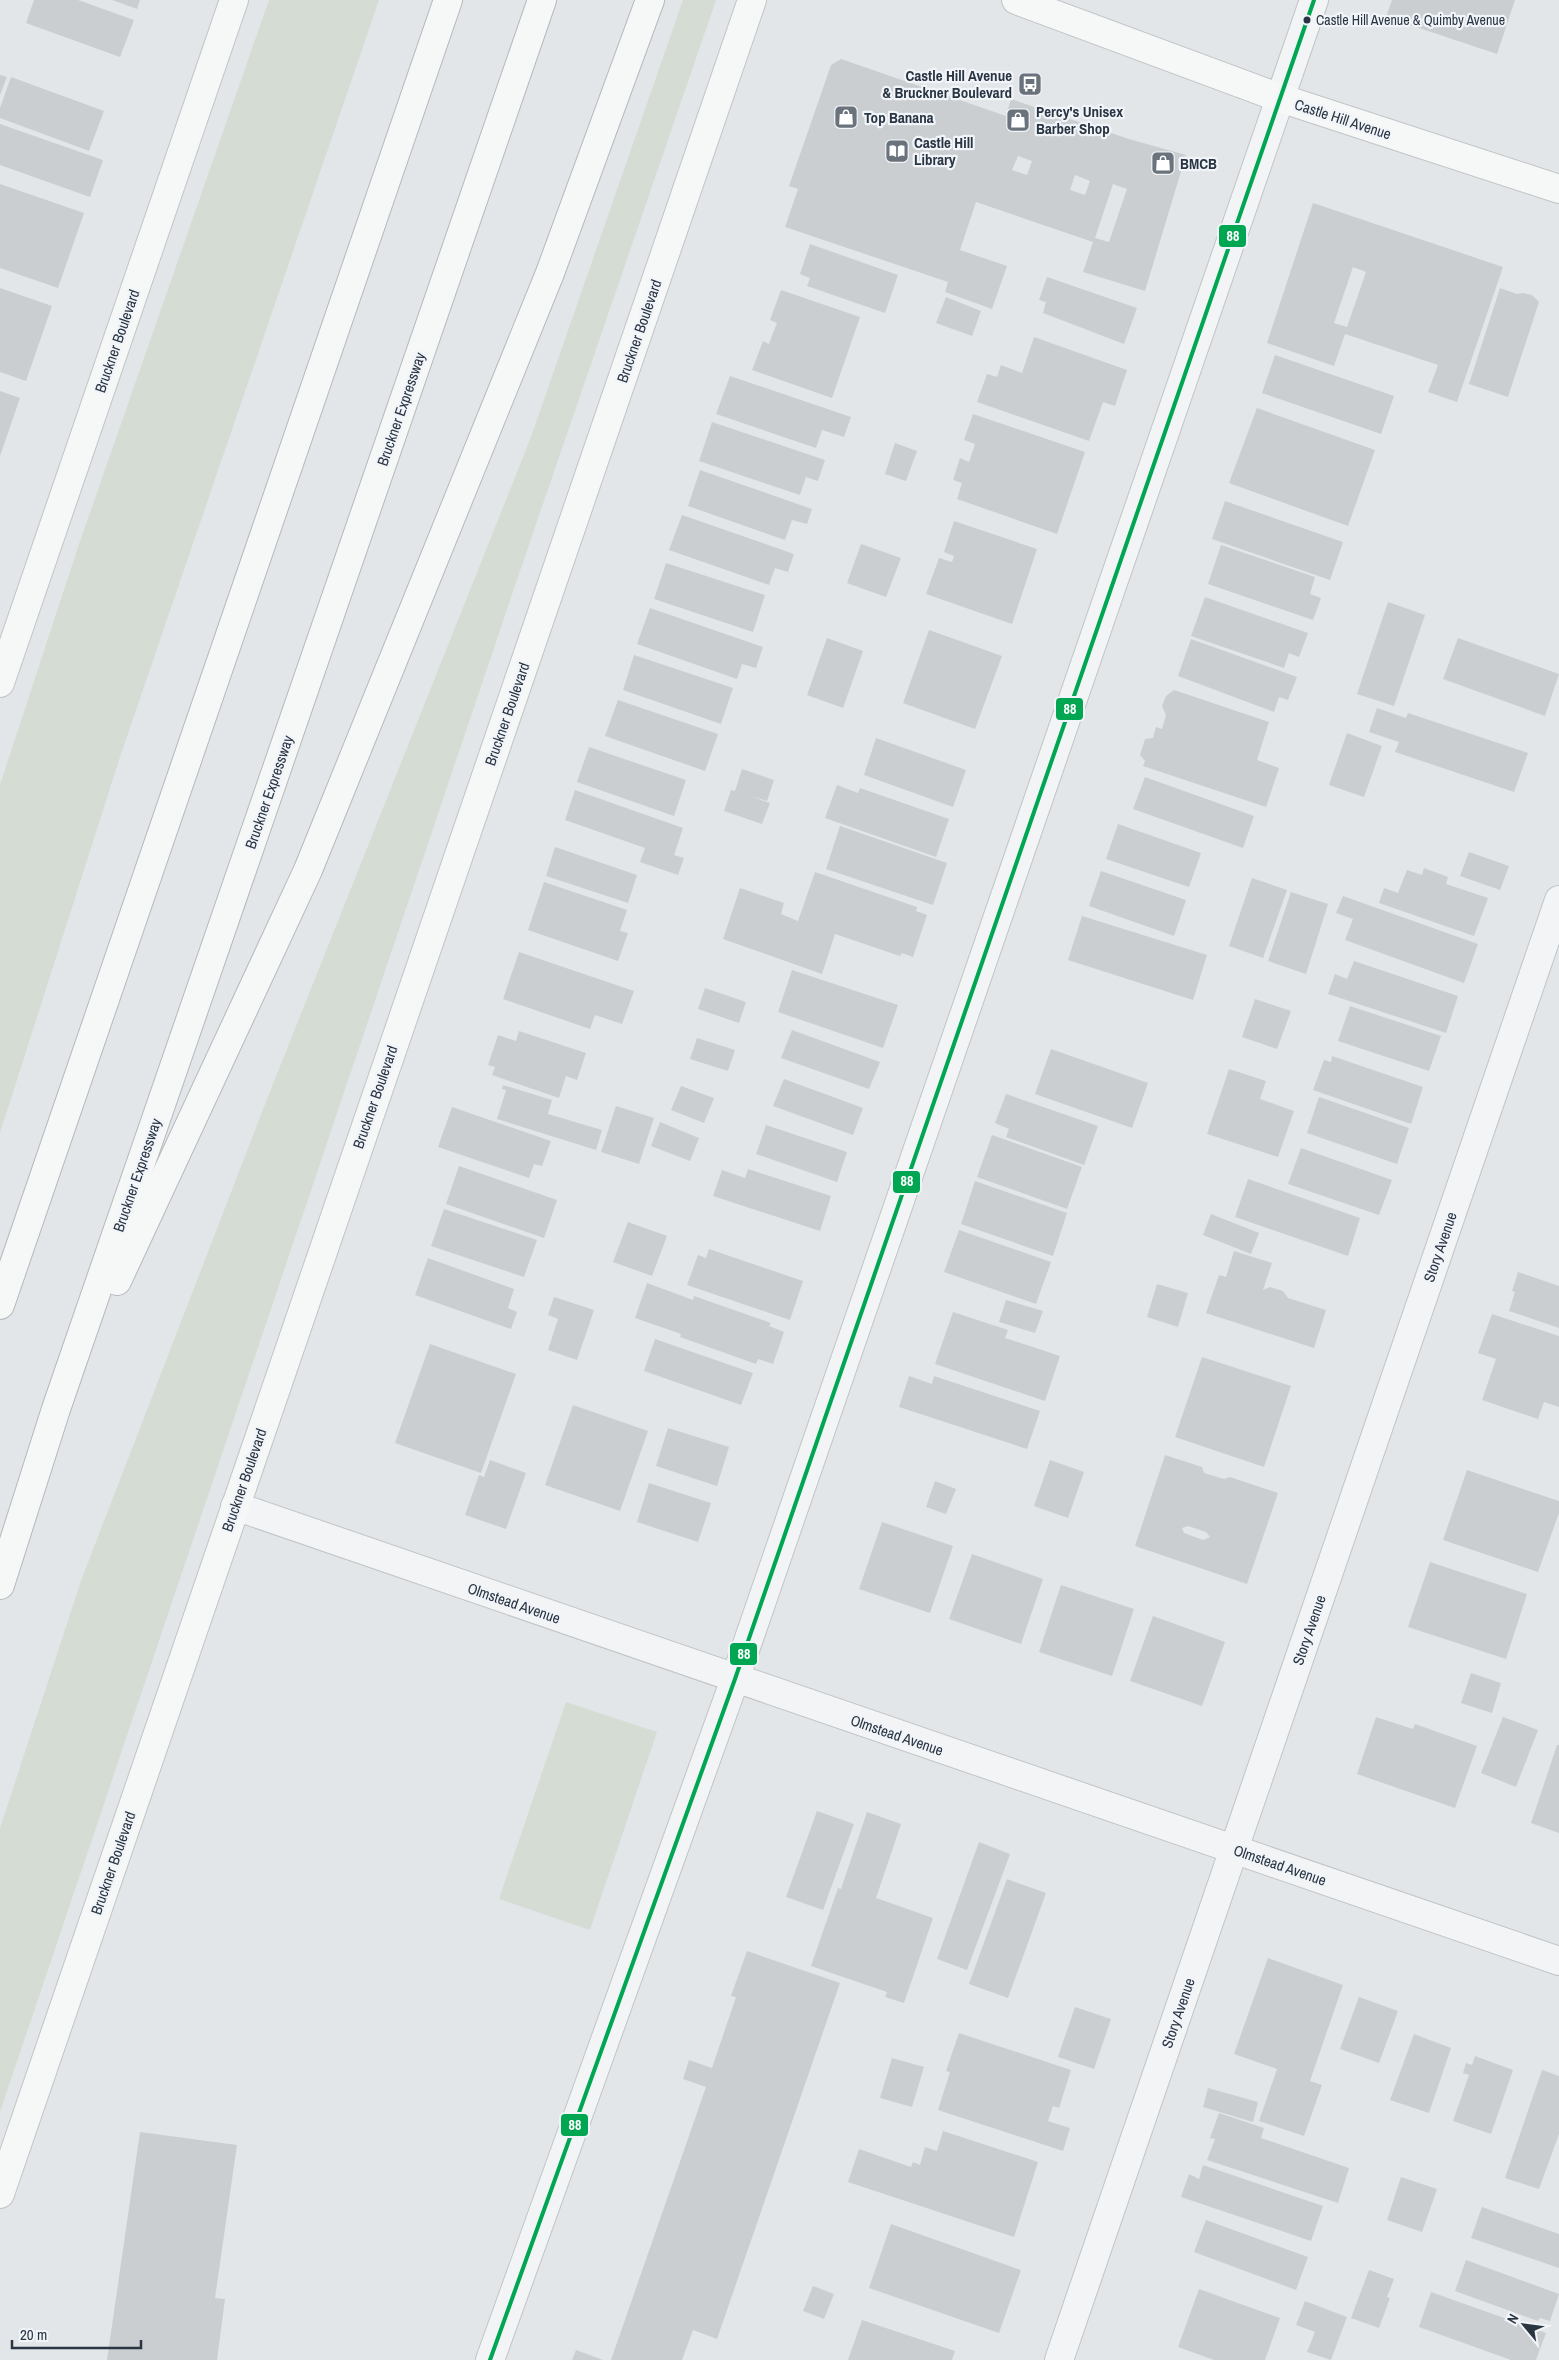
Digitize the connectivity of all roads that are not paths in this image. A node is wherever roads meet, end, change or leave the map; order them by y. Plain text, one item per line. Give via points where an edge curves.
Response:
1 (234, 0) edge
2 (448, 0) edge
3 (542, 0) edge
4 (650, 0) edge
5 (752, 0) edge
6 (1016, 0) edge
7 (1314, 0) edge
8 (1280, 98) junction
9 (1559, 188) edge
10 (0, 682) edge
11 (1559, 900) edge
12 (0, 1305) edge
13 (56, 1410) junction
14 (235, 1506) junction
15 (0, 1586) edge
16 (735, 1679) junction
17 (1234, 1849) junction
18 (1559, 1961) edge
19 (0, 2194) edge
20 (490, 2360) edge
21 (1059, 2360) edge

1 - 10 main road, Bruckner Boulevard
2 - 12 main road
3 - 13 main road, Bruckner Expressway
4 - 13 main road via 550,273 308,870
5 - 14 main road, Bruckner Boulevard
6 - 8 main road, Castle Hill Avenue
7 - 8 street
8 - 9 main road, Castle Hill Avenue
8 - 16 street
11 - 17 street, Story Avenue
13 - 15 main road, Bruckner Expressway
14 - 16 street, Olmstead Avenue
14 - 19 main road, Bruckner Boulevard
16 - 17 street, Olmstead Avenue
16 - 20 street
17 - 18 street, Olmstead Avenue
17 - 21 street, Story Avenue

